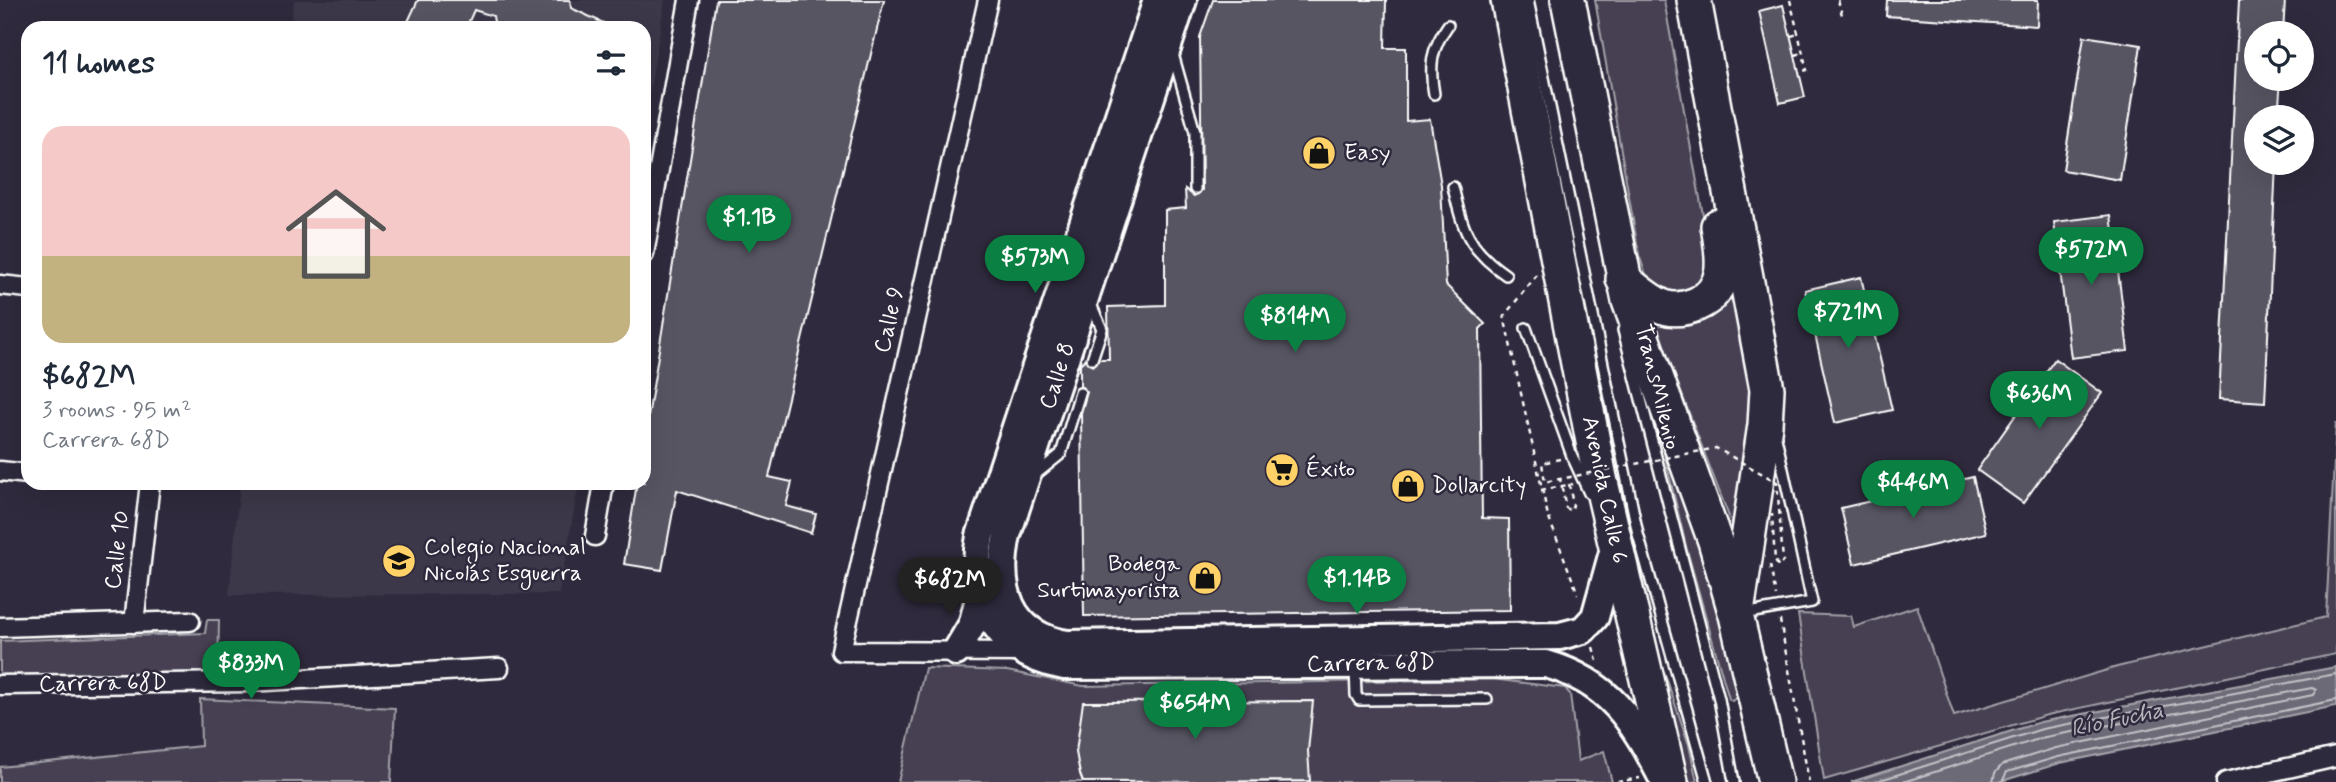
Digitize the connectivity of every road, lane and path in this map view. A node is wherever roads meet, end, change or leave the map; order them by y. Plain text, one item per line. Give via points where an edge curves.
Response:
1 (689, 0) edge
2 (988, 0) edge
3 (1157, 0) edge
4 (1182, 0) edge
5 (1508, 0) edge
6 (1528, 0) edge
7 (1568, 0) edge
8 (1676, 0) edge
9 (1694, 0) edge
10 (1790, 0) edge
11 (1838, 0) edge
12 (1842, 15) dead end
13 (1448, 25) dead end
14 (1171, 33) junction
15 (1798, 34) junction
16 (1791, 36) dead end
17 (1803, 53) junction
18 (1795, 55) dead end
19 (1799, 72) dead end
20 (1434, 94) dead end
21 (1453, 187) dead end
22 (1195, 189) dead end
23 (1556, 193) junction
24 (651, 214) edge
25 (1506, 275) dead end
26 (1623, 279) junction
27 (0, 285) edge
28 (21, 287) edge
29 (1086, 292) junction
30 (1521, 295) dead end
31 (1620, 315) dead end
32 (1526, 328) dead end
33 (1092, 359) dead end
34 (1080, 393) dead end
35 (1767, 398) junction
36 (1572, 456) junction
37 (0, 471) edge
38 (21, 473) edge
39 (1560, 479) junction
40 (1023, 485) junction
41 (1555, 487) dead end
42 (149, 490) edge
43 (603, 490) edge
44 (1772, 514) dead end
45 (595, 536) dead end
46 (1615, 545) junction
47 (1767, 549) dead end
48 (980, 595) junction
49 (1578, 595) dead end
50 (1778, 608) junction
51 (1737, 615) junction
52 (190, 621) dead end
53 (134, 623) junction
54 (0, 627) edge
55 (1060, 643) junction
56 (841, 651) joint
57 (956, 652) junction
58 (1024, 653) junction
59 (1355, 664) junction
60 (499, 668) dead end
61 (0, 685) edge
62 (1487, 699) dead end
63 (2336, 757) edge
64 (2292, 775) edge
65 (1660, 780) edge
66 (1809, 781) edge
67 (1616, 782) edge
68 (1707, 782) edge
69 (1734, 782) edge
70 (1775, 782) edge
71 (2226, 782) edge

1 - 24 street
2 - 56 street, Calle 9
3 - 48 street, Calle 8 via 980,536 976,558
4 - 14 street, Calle 8
5 - 23 highway, Avenida Calle 6
6 - 23 lane, TransMilenio
7 - 26 highway
8 - 26 highway via 1723,269 1713,293 1678,309 1651,301
9 - 35 highway
10 - 15 path
11 - 12 path
13 - 20 lane via 1433,49
14 - 22 lane via 1174,62 1195,132
14 - 29 street, Calle 8
15 - 16 path
15 - 17 path
17 - 18 path
17 - 19 path via 1807,70
21 - 25 lane via 1467,237 1485,261
23 - 46 highway, Avenida Calle 6
23 - 68 lane, TransMilenio via 1638,534
26 - 51 highway
27 - 28 street
29 - 33 lane via 1102,329
29 - 40 street, Calle 8
30 - 49 path via 1504,316 1545,503
31 - 69 lane, TransMilenio via 1719,699
32 - 36 lane
34 - 40 lane via 1061,453
35 - 50 lane via 1812,602
35 - 51 highway
36 - 39 path via 1542,463 1545,482
36 - 46 lane
37 - 38 street
39 - 41 path, bridge via 1566,507 1570,510 1569,484
39 - 44 path, bridge via 1716,448 1777,482 1780,566 1775,561
40 - 55 street, Calle 8 via 1002,558 1003,587 1021,621
42 - 53 street, Calle 10
43 - 45 street
46 - 55 street, Carrera 68D via 1595,617 1583,629 1560,636
46 - 65 highway, Avenida Calle 6
47 - 50 path
48 - 57 street via 972,625
48 - 58 street, Calle 8 via 1002,634
50 - 51 lane
50 - 66 path
51 - 70 highway
52 - 53 street
53 - 54 street
55 - 58 street, Carrera 68D
56 - 57 street, Carrera 68D
57 - 58 street, Carrera 68D
58 - 59 street, Carrera 68D via 1064,666
59 - 62 lane via 1359,700
59 - 65 street, Carrera 68D via 1531,662 1566,670 1585,678 1615,702 1633,724
60 - 61 street, Carrera 68D via 248,682
63 - 64 street
64 - 71 street
65 - 67 path

